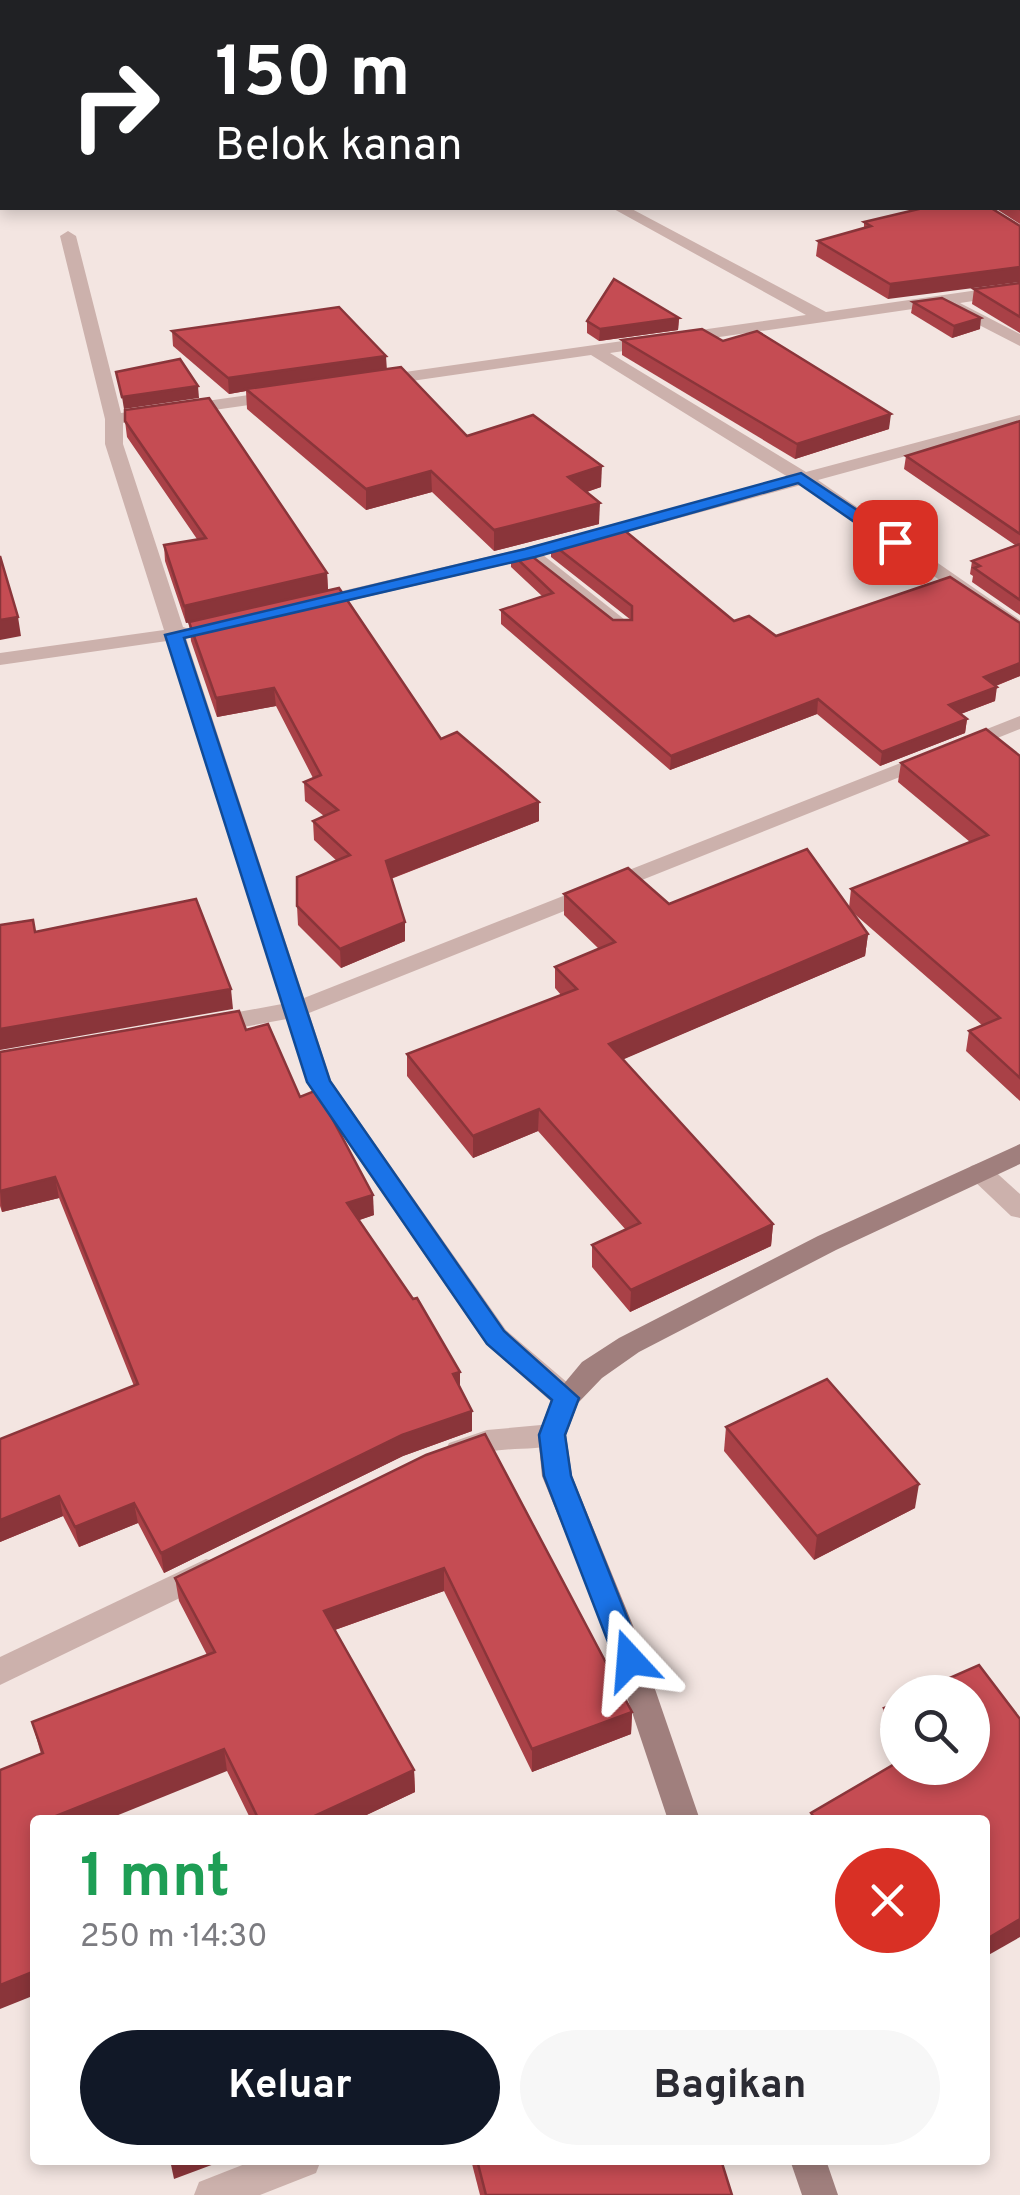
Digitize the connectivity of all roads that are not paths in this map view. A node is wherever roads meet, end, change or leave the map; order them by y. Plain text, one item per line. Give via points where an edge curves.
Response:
1 (624, 210) edge
2 (68, 236) dead end
3 (1020, 289) edge
4 (945, 302) junction
5 (821, 316) junction
6 (1020, 340) edge
7 (590, 348) junction
8 (360, 384) edge
9 (304, 392) edge
10 (114, 420) junction
11 (1020, 420) edge
12 (801, 478) junction
13 (529, 553) junction
14 (304, 605) edge
15 (211, 626) edge
16 (622, 627) edge
17 (1020, 629) edge
18 (174, 635) junction
19 (0, 660) edge
20 (1020, 722) edge
21 (294, 1010) junction
22 (176, 1031) edge
23 (1020, 1152) edge
24 (980, 1172) junction
25 (1020, 1208) edge
26 (566, 1398) junction
27 (552, 1435) junction
28 (433, 1460) edge
29 (225, 1561) edge
30 (0, 1672) edge
31 (682, 1815) edge
32 (290, 2165) edge
33 (810, 2165) edge
34 (212, 2195) edge
35 (820, 2195) edge

1 - 5 street
2 - 10 street
3 - 4 street
4 - 5 street
4 - 6 street
5 - 7 street
7 - 8 street
7 - 12 street
9 - 10 street
10 - 18 street via 114,444
11 - 12 street
12 - 13 street
12 - 17 street
13 - 14 street
13 - 16 street
15 - 18 street
18 - 19 street
18 - 21 street
20 - 21 street
21 - 22 street
21 - 26 street via 319,1082 374,1166 496,1337
23 - 24 main road
24 - 25 street
24 - 26 main road via 629,1345
26 - 27 main road
27 - 28 street via 487,1441
27 - 31 main road via 557,1476 619,1628
29 - 30 street
32 - 34 street
33 - 35 main road

